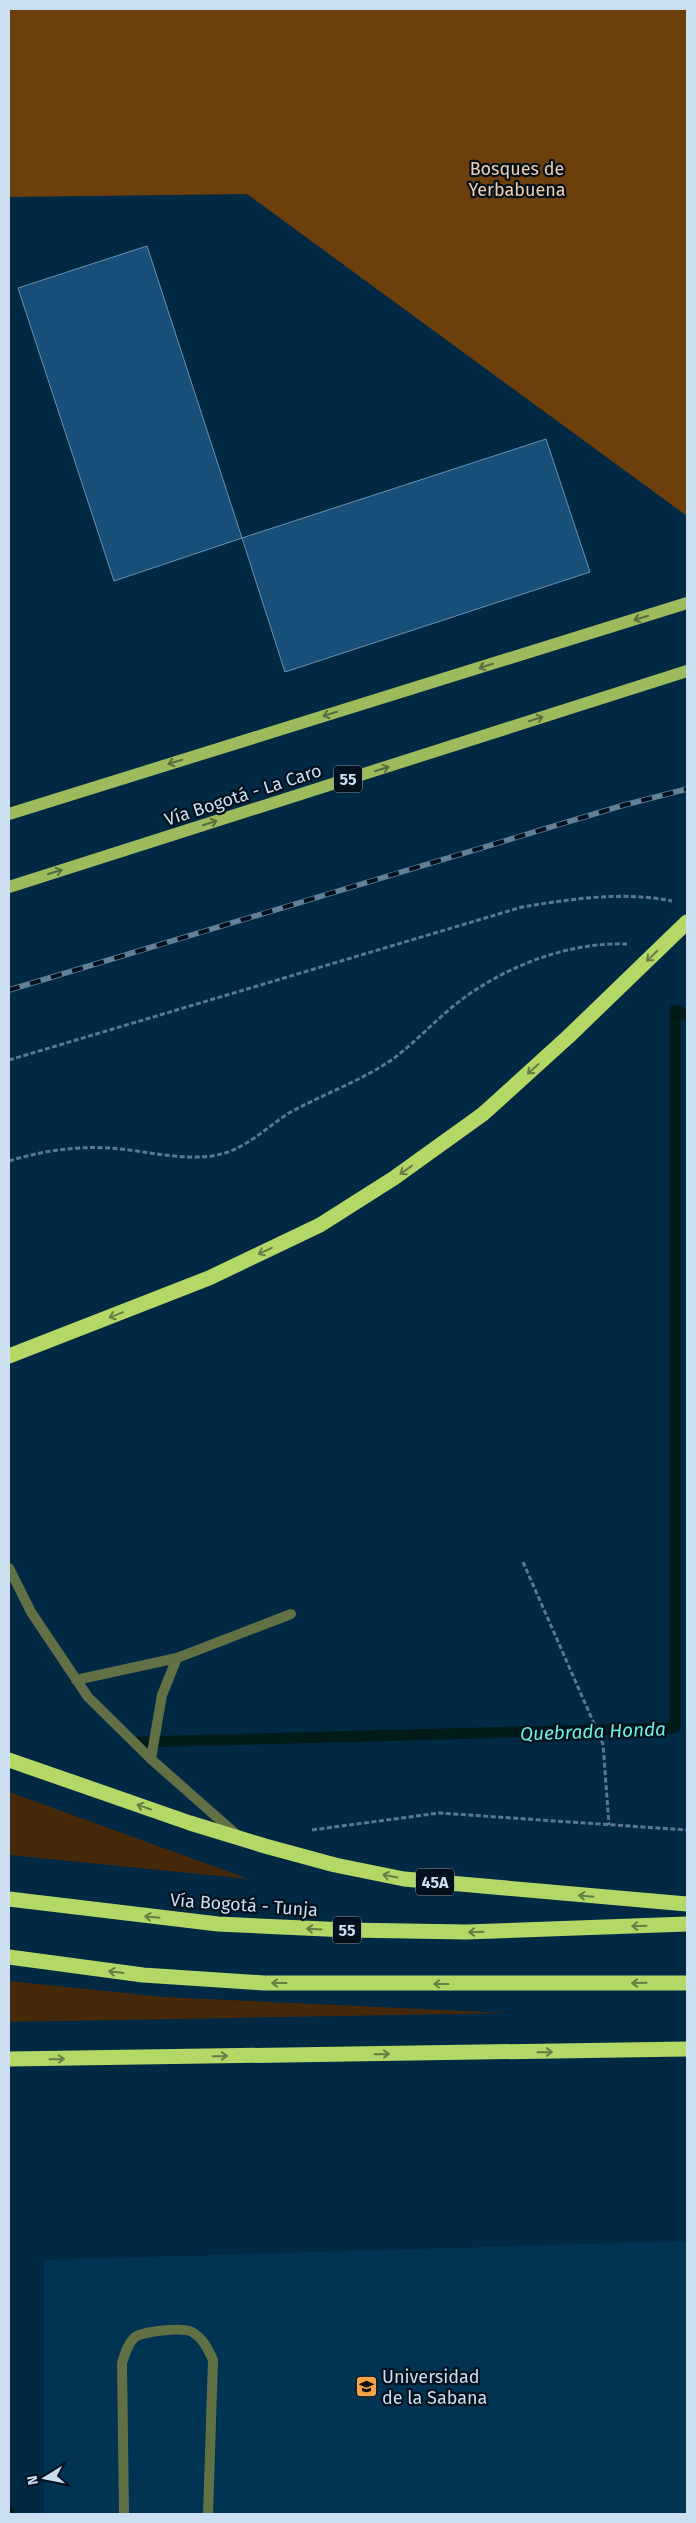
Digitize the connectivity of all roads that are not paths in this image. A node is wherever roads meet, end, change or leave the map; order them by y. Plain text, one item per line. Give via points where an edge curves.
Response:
1 (687, 603) edge
2 (687, 671) edge
3 (9, 814) edge
4 (9, 887) edge
5 (687, 922) edge
6 (9, 1356) edge
7 (9, 1568) edge
8 (291, 1614) dead end
9 (177, 1658) junction
10 (76, 1680) junction
11 (151, 1759) junction
12 (9, 1760) edge
13 (242, 1839) junction
14 (9, 1899) edge
15 (687, 1904) edge
16 (687, 1924) edge
17 (9, 1957) edge
18 (687, 1983) edge
19 (687, 2049) edge
20 (9, 2059) edge
21 (124, 2514) edge
22 (208, 2514) edge

1 -> 3 main road
4 -> 2 main road, Vía Bogotá - La Caro / 55
5 -> 6 highway, bridge via 569,1036 482,1114 394,1178 320,1225 208,1278
7 - 10 lane via 31,1612
8 - 9 lane
9 - 10 lane
9 - 11 lane via 162,1695
10 - 11 lane via 88,1697
11 - 13 lane
13 -> 12 highway, 45A
15 -> 13 highway, 45A via 404,1878 335,1865
16 -> 14 highway, Vía Bogotá - Tunja / 55 via 466,1932 347,1930 218,1924
18 -> 17 highway via 264,1983 143,1975
20 -> 19 highway
21 - 22 lane via 122,2363 128,2345 136,2337 153,2331 190,2330 201,2339 213,2360

